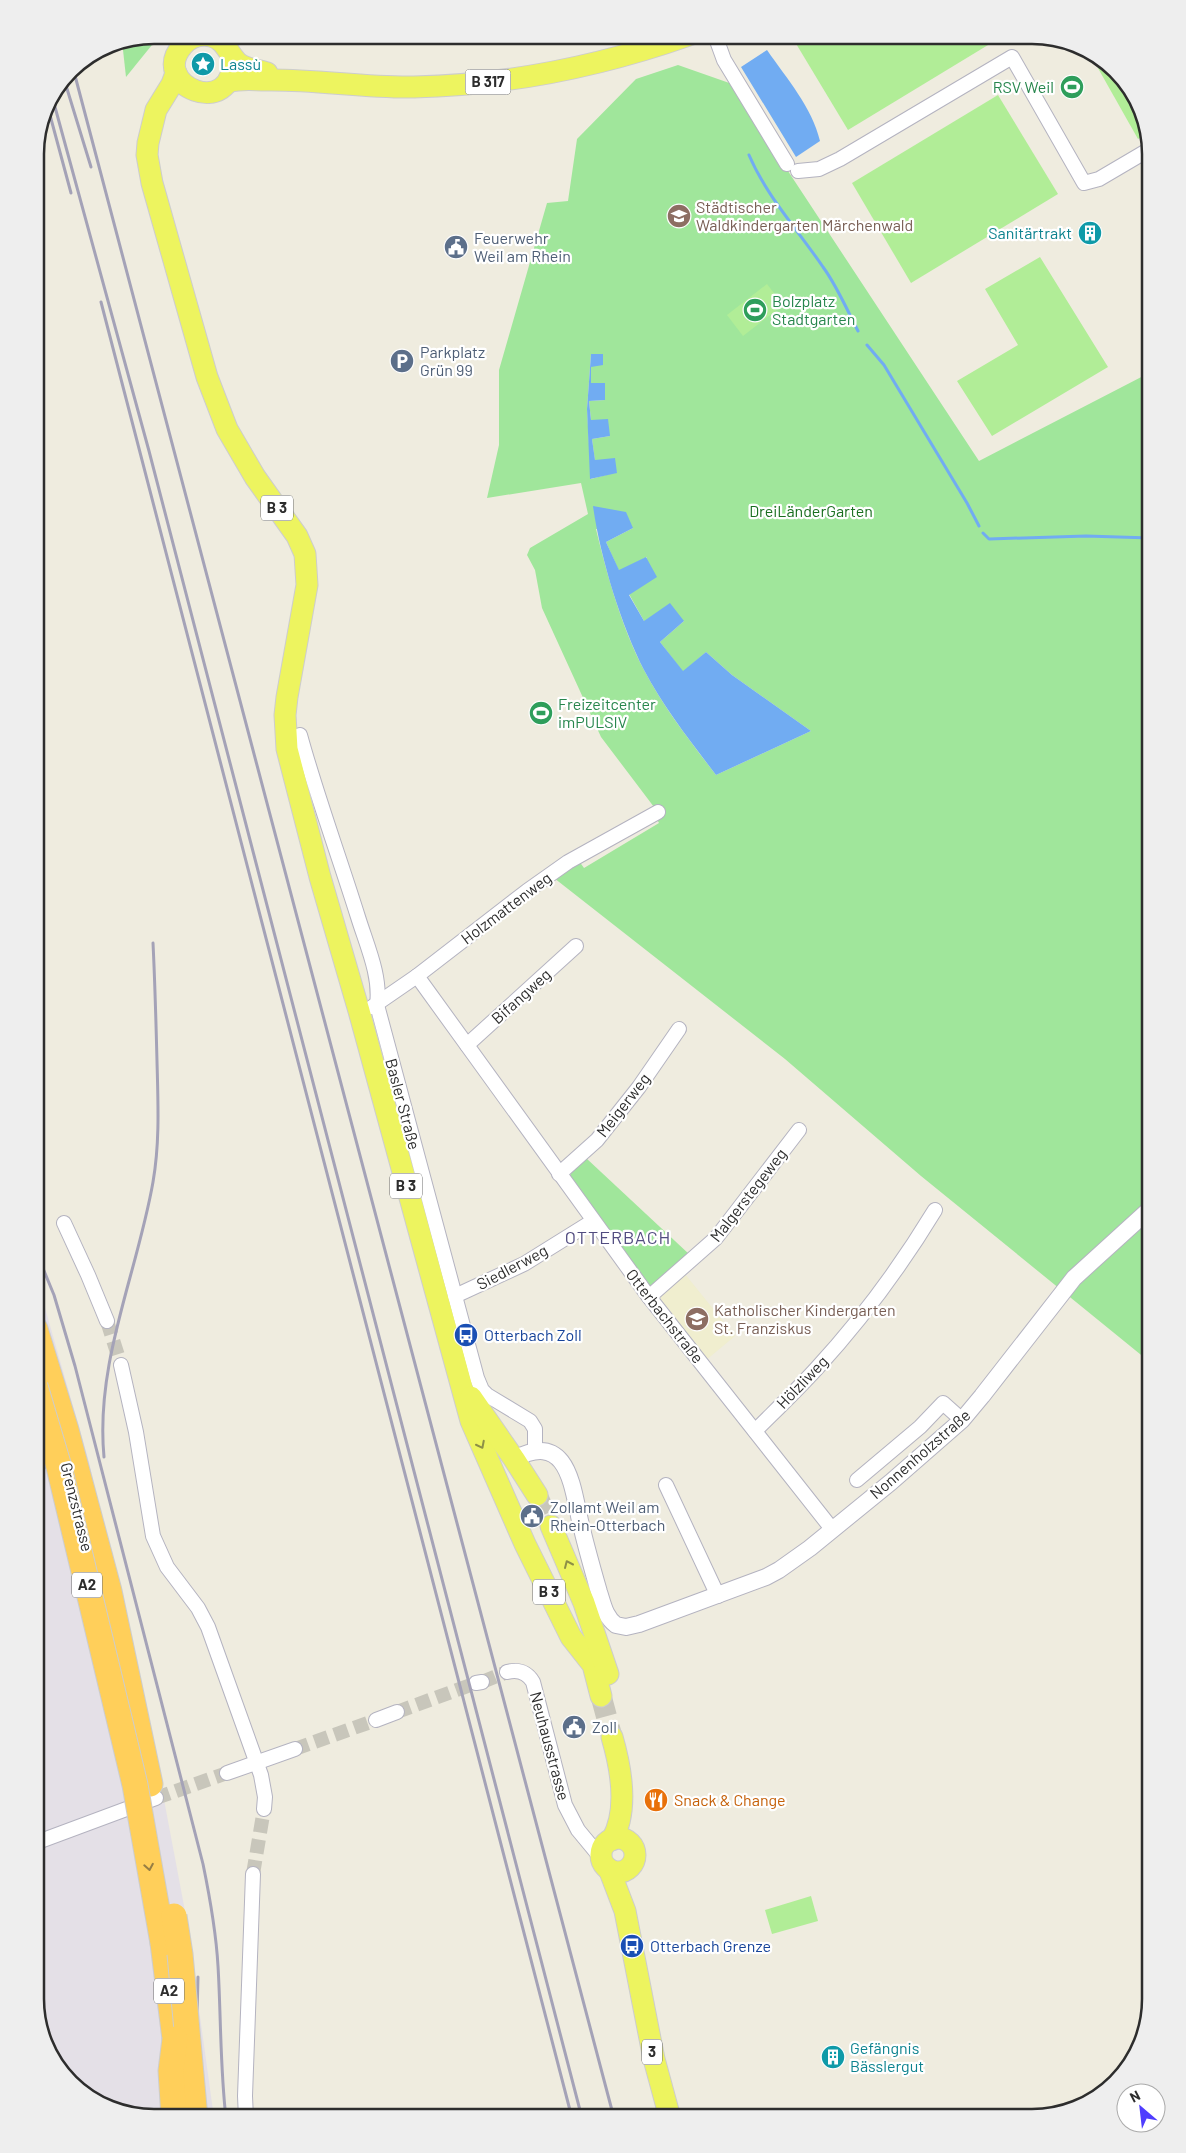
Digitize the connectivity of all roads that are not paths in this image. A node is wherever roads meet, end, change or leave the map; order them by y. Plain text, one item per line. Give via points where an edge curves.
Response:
1 (184, 44) edge
2 (224, 44) edge
3 (664, 44) edge
4 (718, 44) edge
5 (233, 58) junction
6 (176, 73) junction
7 (281, 79) junction
8 (228, 82) junction
9 (191, 90) junction
10 (154, 124) junction
11 (1142, 154) edge
12 (300, 735) dead end
13 (658, 812) dead end
14 (576, 946) dead end
15 (417, 976) junction
16 (368, 1008) junction
17 (679, 1030) dead end
18 (466, 1045) junction
19 (799, 1130) dead end
20 (559, 1174) junction
21 (935, 1210) dead end
22 (1142, 1216) edge
23 (593, 1221) junction
24 (64, 1223) dead end
25 (455, 1296) junction
26 (649, 1297) junction
27 (106, 1321) tunnel mouth
28 (44, 1358) edge
29 (121, 1365) tunnel mouth
30 (462, 1384) junction
31 (44, 1388) edge
32 (44, 1417) edge
33 (962, 1420) junction
34 (755, 1431) junction
35 (44, 1435) edge
36 (59, 1436) junction
37 (535, 1450) junction
38 (514, 1458) junction
39 (494, 1470) junction
40 (858, 1480) dead end
41 (666, 1485) dead end
42 (537, 1496) tunnel mouth
43 (551, 1526) tunnel mouth
44 (832, 1529) junction
45 (718, 1596) junction
46 (598, 1663) junction
47 (508, 1672) tunnel mouth
48 (608, 1695) tunnel mouth
49 (397, 1712) tunnel mouth
50 (376, 1720) tunnel mouth
51 (618, 1736) tunnel mouth
52 (295, 1749) tunnel mouth
53 (256, 1763) junction
54 (228, 1774) tunnel mouth
55 (156, 1798) tunnel mouth
56 (142, 1803) junction
57 (264, 1809) tunnel mouth
58 (44, 1840) edge
59 (614, 1854) junction
60 (253, 1874) tunnel mouth
61 (181, 2033) junction
62 (173, 2109) edge
63 (183, 2109) edge
64 (194, 2109) edge
65 (207, 2109) edge
66 (246, 2109) edge
67 (668, 2109) edge

1 - 6 main road, B 3 via 176,58
2 - 5 main road
3 - 7 main road, B 317 via 585,66 477,83 414,87
4 - 11 street via 724,60 793,168 800,172 819,169 840,159 1012,57 1084,183 1099,179
5 - 7 main road, B 317 via 240,64
5 - 8 main road
6 - 9 main road
6 - 10 main road, B 3 via 159,103
7 - 8 main road, B 317
8 - 9 main road via 209,93
9 - 10 main road, B 3 via 173,102
10 - 16 main road, B 3 via 148,143 148,170 207,377 227,429 255,477 297,536 305,554 307,585 285,715 287,749 320,877
12 - 16 street, Basler Straße via 378,984
13 - 15 street, Holzmattenweg via 568,862
14 - 18 street, Bifangweg
15 - 16 street, Holzmattenweg
15 - 18 street, Otterbachstraße
16 - 25 street, Basler Straße
16 - 30 main road, B 3 via 448,1342
17 - 20 street, Meigerweg via 597,1140
18 - 20 street, Otterbachstraße
19 - 26 street, Malgerstegeweg via 716,1238
20 - 23 street, Otterbachstraße
21 - 34 street, Hölzliweg via 858,1320
22 - 33 street, Nonnenholzstraße via 1074,1278
23 - 25 street, Siedlerweg via 524,1264
23 - 26 street, Otterbachstraße
24 - 27 street
25 - 37 street, Basler Straße via 482,1390 530,1421 535,1429
26 - 34 street, Otterbachstraße
28 - 61 highway, A2, bridge via 111,1601 165,1859 180,1954
29 - 53 street via 153,1536 166,1567 208,1627
30 - 38 main road, B 3
30 -> 39 main road, B 3 via 471,1421
31 - 36 street, Grenzstrasse
32 -> 61 highway, A2, bridge via 135,1785
33 - 40 street, Nonnenholzstraße via 943,1403
33 - 44 street, Nonnenholzstraße
34 - 44 street, Otterbachstraße
35 - 36 street
36 - 56 street, Grenzstrasse via 137,1765
37 - 38 street
37 - 45 street, Nonnenholzstraße via 545,1450 556,1456 570,1478 605,1610 613,1622 621,1627 639,1624
38 - 39 main road
38 - 42 main road, B 3
39 - 46 main road, B 3 via 573,1640
41 - 45 street
46 -> 43 main road, B 3 via 595,1638 584,1602
44 - 45 street, Nonnenholzstraße via 779,1570
46 - 48 main road
47 - 59 street, Neuhausstrasse via 521,1672 533,1682 569,1816 582,1836
49 - 50 street
51 - 59 main road, 3 via 622,1806 626,1817
52 - 53 street
53 - 54 street
53 - 57 street via 264,1785
55 - 56 street
56 - 58 street
59 - 67 main road, 3 via 654,2059
60 - 66 street
61 - 62 highway, bridge via 171,2071
61 - 63 highway, A2, bridge
61 - 64 highway, A2, bridge
61 - 65 highway via 198,2049

